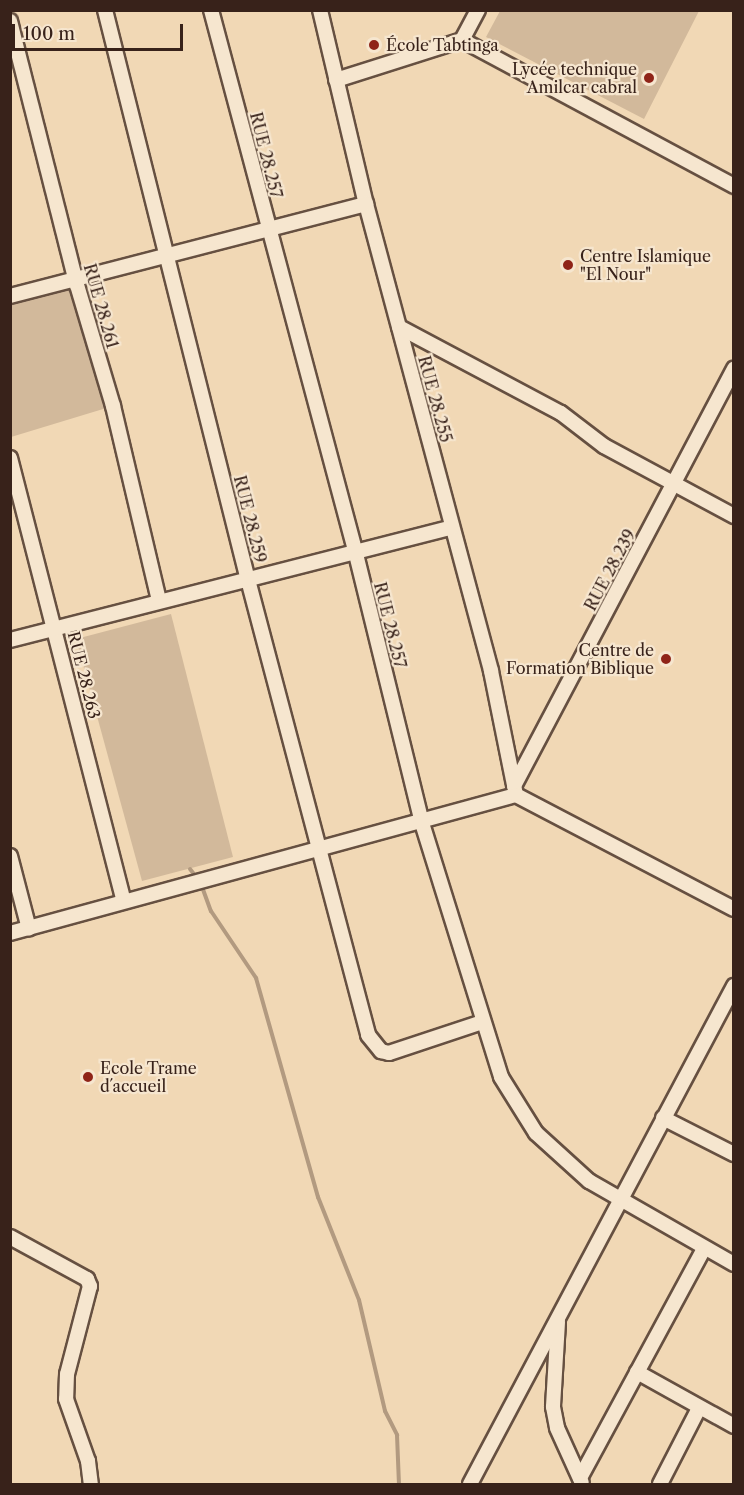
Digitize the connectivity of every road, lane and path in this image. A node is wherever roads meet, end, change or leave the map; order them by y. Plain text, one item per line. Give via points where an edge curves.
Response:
1 (105, 10) edge
2 (212, 10) edge
3 (320, 10) edge
4 (478, 10) edge
5 (10, 21) edge
6 (462, 40) junction
7 (336, 80) junction
8 (734, 186) edge
9 (366, 204) junction
10 (267, 227) junction
11 (167, 253) junction
12 (75, 278) junction
13 (10, 296) edge
14 (399, 327) junction
15 (734, 368) edge
16 (10, 458) edge
17 (674, 484) junction
18 (734, 516) edge
19 (452, 526) junction
20 (355, 550) junction
21 (247, 576) junction
22 (159, 600) junction
23 (56, 628) junction
24 (10, 640) edge
25 (515, 790) junction
26 (422, 823) junction
27 (318, 851) junction
28 (10, 856) edge
29 (124, 901) junction
30 (734, 909) edge
31 (29, 929) junction
32 (10, 933) edge
33 (734, 986) edge
34 (482, 1022) junction
35 (663, 1118) junction
36 (734, 1154) edge
37 (620, 1201) junction
38 (10, 1237) edge
39 (704, 1249) junction
40 (734, 1264) edge
41 (559, 1316) junction
42 (637, 1372) junction
43 (699, 1408) junction
44 (734, 1426) edge
45 (582, 1481) edge
46 (92, 1485) edge
47 (470, 1485) edge
48 (660, 1485) edge

1 - 11 street, RUE 28.259
2 - 10 street, RUE 28.257
3 - 7 street, RUE 28.255
4 - 6 street
5 - 12 street, RUE 28.261
6 - 7 street
6 - 8 street
7 - 9 street, RUE 28.255
9 - 10 street
9 - 14 street, RUE 28.255
10 - 11 street
10 - 20 street, RUE 28.257
11 - 12 street
11 - 21 street, RUE 28.259
12 - 13 street
12 - 22 street, RUE 28.261 via 113,406
14 - 17 street via 561,413 604,446
14 - 19 street, RUE 28.255
15 - 17 street, RUE 28.239
16 - 23 street, RUE 28.263
17 - 18 street
17 - 25 street, RUE 28.239
19 - 20 street
19 - 25 street, RUE 28.255 via 491,671
20 - 21 street
20 - 26 street, RUE 28.257
21 - 22 street
21 - 27 street, RUE 28.259
22 - 23 street
23 - 24 street
23 - 29 street, RUE 28.263
25 - 26 street
25 - 30 street
26 - 27 street
26 - 34 street, RUE 28.257
27 - 29 street
27 - 34 street, RUE 28.259 via 368,1035 381,1051 389,1053
28 - 31 street
29 - 31 street
31 - 32 street
33 - 35 street
34 - 37 street, RUE 28.257 via 510,1096 536,1132 589,1181
35 - 36 street
35 - 37 street
37 - 39 street, RUE 28.257
37 - 41 street
38 - 46 street via 87,1279 90,1286 67,1374 66,1399 88,1461
39 - 40 street, RUE 28.257
39 - 42 street
41 - 45 street via 553,1407 556,1428
41 - 47 street
42 - 43 street
42 - 45 street
43 - 44 street
43 - 48 street

